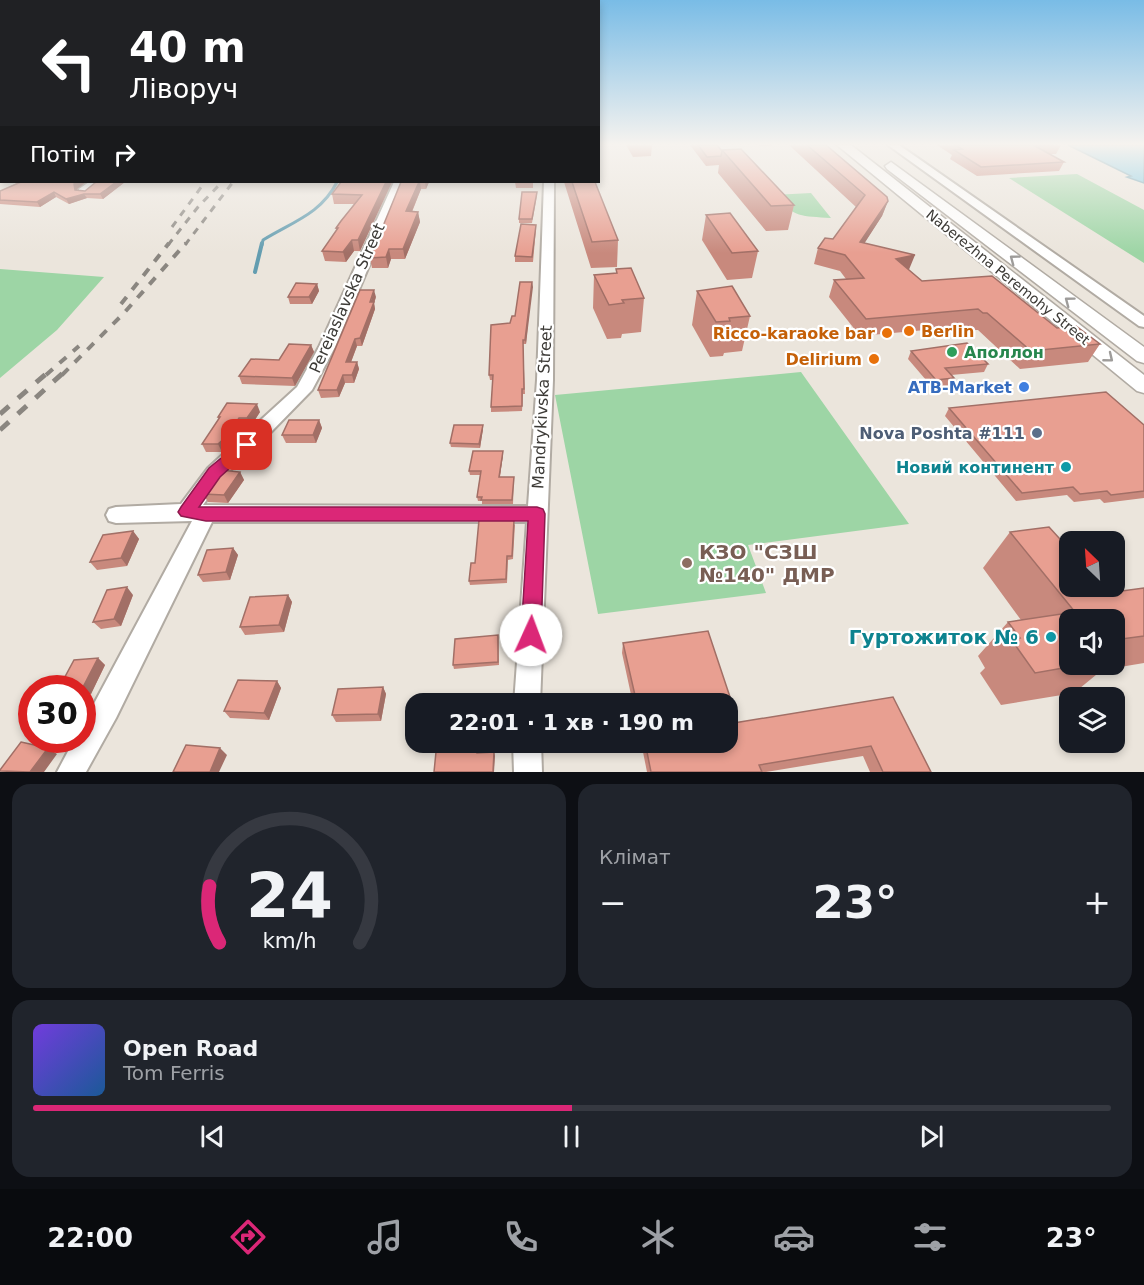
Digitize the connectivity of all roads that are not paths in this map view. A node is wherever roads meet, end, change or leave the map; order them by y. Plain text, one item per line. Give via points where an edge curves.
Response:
1 (888, 181) edge
2 (912, 181) edge
3 (944, 181) edge
4 (94, 183) edge
5 (399, 183) edge
6 (549, 183) edge
7 (83, 191) edge
8 (1144, 323) edge
9 (1144, 357) edge
10 (1144, 386) edge
11 (196, 513) junction
12 (537, 514) junction
13 (116, 515) dead end
14 (528, 693) edge
15 (527, 753) edge
16 (71, 772) edge
17 (528, 772) edge

1 -> 10 main road, Naberezhna Peremohy Street
9 -> 2 main road, Naberezhna Peremohy Street
3 - 8 street
4 - 7 street
5 - 11 street, Pereiaslavska Street via 327,347 304,390 214,473
6 - 12 street, Mandrykivska Street via 548,303
11 - 12 street
11 - 13 street
11 - 16 street, Pereiaslavska Street via 107,709
12 - 14 street, Mandrykivska Street
15 - 17 street

